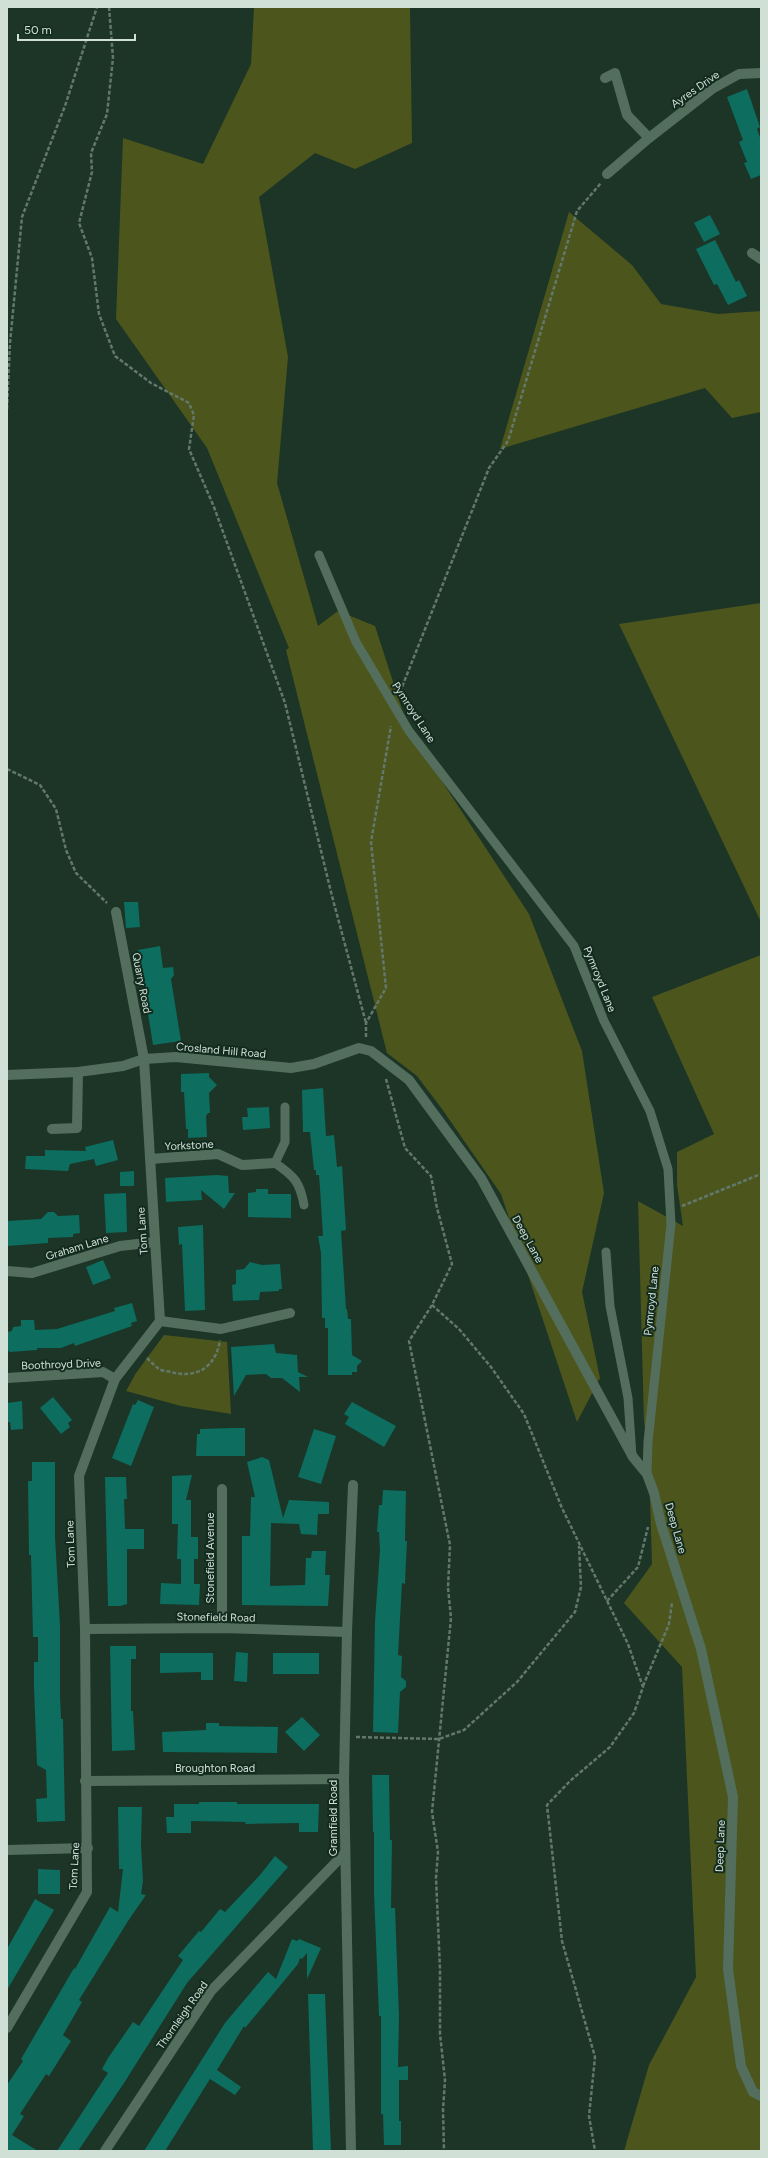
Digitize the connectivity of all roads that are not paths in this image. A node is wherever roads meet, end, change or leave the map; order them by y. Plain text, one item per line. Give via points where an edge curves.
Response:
1 (761, 73) edge
2 (605, 78) dead end
3 (649, 138) junction
4 (607, 174) road end
5 (752, 253) dead end
6 (761, 259) edge
7 (319, 555) dead end
8 (116, 912) road end
9 (363, 1049) joint
10 (144, 1059) junction
11 (78, 1072) junction
12 (7, 1074) edge
13 (285, 1107) dead end
14 (52, 1129) dead end
15 (150, 1159) junction
16 (275, 1163) junction
17 (304, 1205) dead end
18 (155, 1242) junction
19 (606, 1252) dead end
20 (7, 1271) edge
21 (290, 1313) dead end
22 (160, 1321) junction
23 (7, 1378) edge
24 (115, 1379) junction
25 (633, 1457) junction
26 (647, 1474) junction
27 (353, 1485) dead end
28 (222, 1488) dead end
29 (222, 1628) junction
30 (85, 1629) junction
31 (347, 1632) junction
32 (344, 1779) junction
33 (85, 1781) junction
34 (88, 1848) junction
35 (7, 1850) edge
36 (345, 1853) junction
37 (7, 2028) edge
38 (761, 2096) edge
39 (105, 2151) edge
40 (351, 2151) edge

1 - 3 street, Ayres Drive via 739,74 712,89
2 - 3 street via 615,73 627,116
3 - 4 street, Ayres Drive
5 - 6 street
7 - 26 lane, Pymroyd Lane via 356,642 409,731 574,946 604,1021 650,1111 668,1169 671,1224
8 - 10 street, Quarry Road
9 - 10 street, Crosland Hill Road via 314,1064 291,1068 176,1057
9 - 25 street, Deep Lane via 380,1056 409,1080 481,1178
10 - 11 street, Crosland Hill Road via 123,1066
10 - 15 street, Tom Lane
11 - 12 street, Crosland Hill Road
11 - 14 street via 77,1128
13 - 16 lane via 284,1142
15 - 16 street, Yorkstone via 218,1154 242,1165
15 - 18 street, Tom Lane
16 - 17 lane via 290,1173 301,1187
18 - 20 street, Graham Lane via 120,1246 32,1273
18 - 22 street, Tom Lane
19 - 25 lane via 610,1306 628,1398
21 - 22 street via 221,1329
22 - 24 street, Tom Lane
23 - 24 street, Boothroyd Drive via 103,1372
24 - 30 street, Tom Lane via 79,1476
25 - 26 street, Deep Lane
26 - 38 street, Deep Lane via 701,1649 733,1797 728,1969 741,2066 753,2092
27 - 31 street, Gramfield Road
28 - 29 street, Stonefield Avenue
29 - 30 street, Stonefield Road
29 - 31 street, Stonefield Road
30 - 33 street, Tom Lane
31 - 32 street, Gramfield Road
32 - 33 street, Broughton Road
32 - 36 street, Gramfield Road
33 - 34 street, Tom Lane
34 - 35 street
34 - 37 street, Tom Lane via 87,1892
36 - 39 street, Thornleigh Road via 211,1991
36 - 40 street, Gramfield Road

